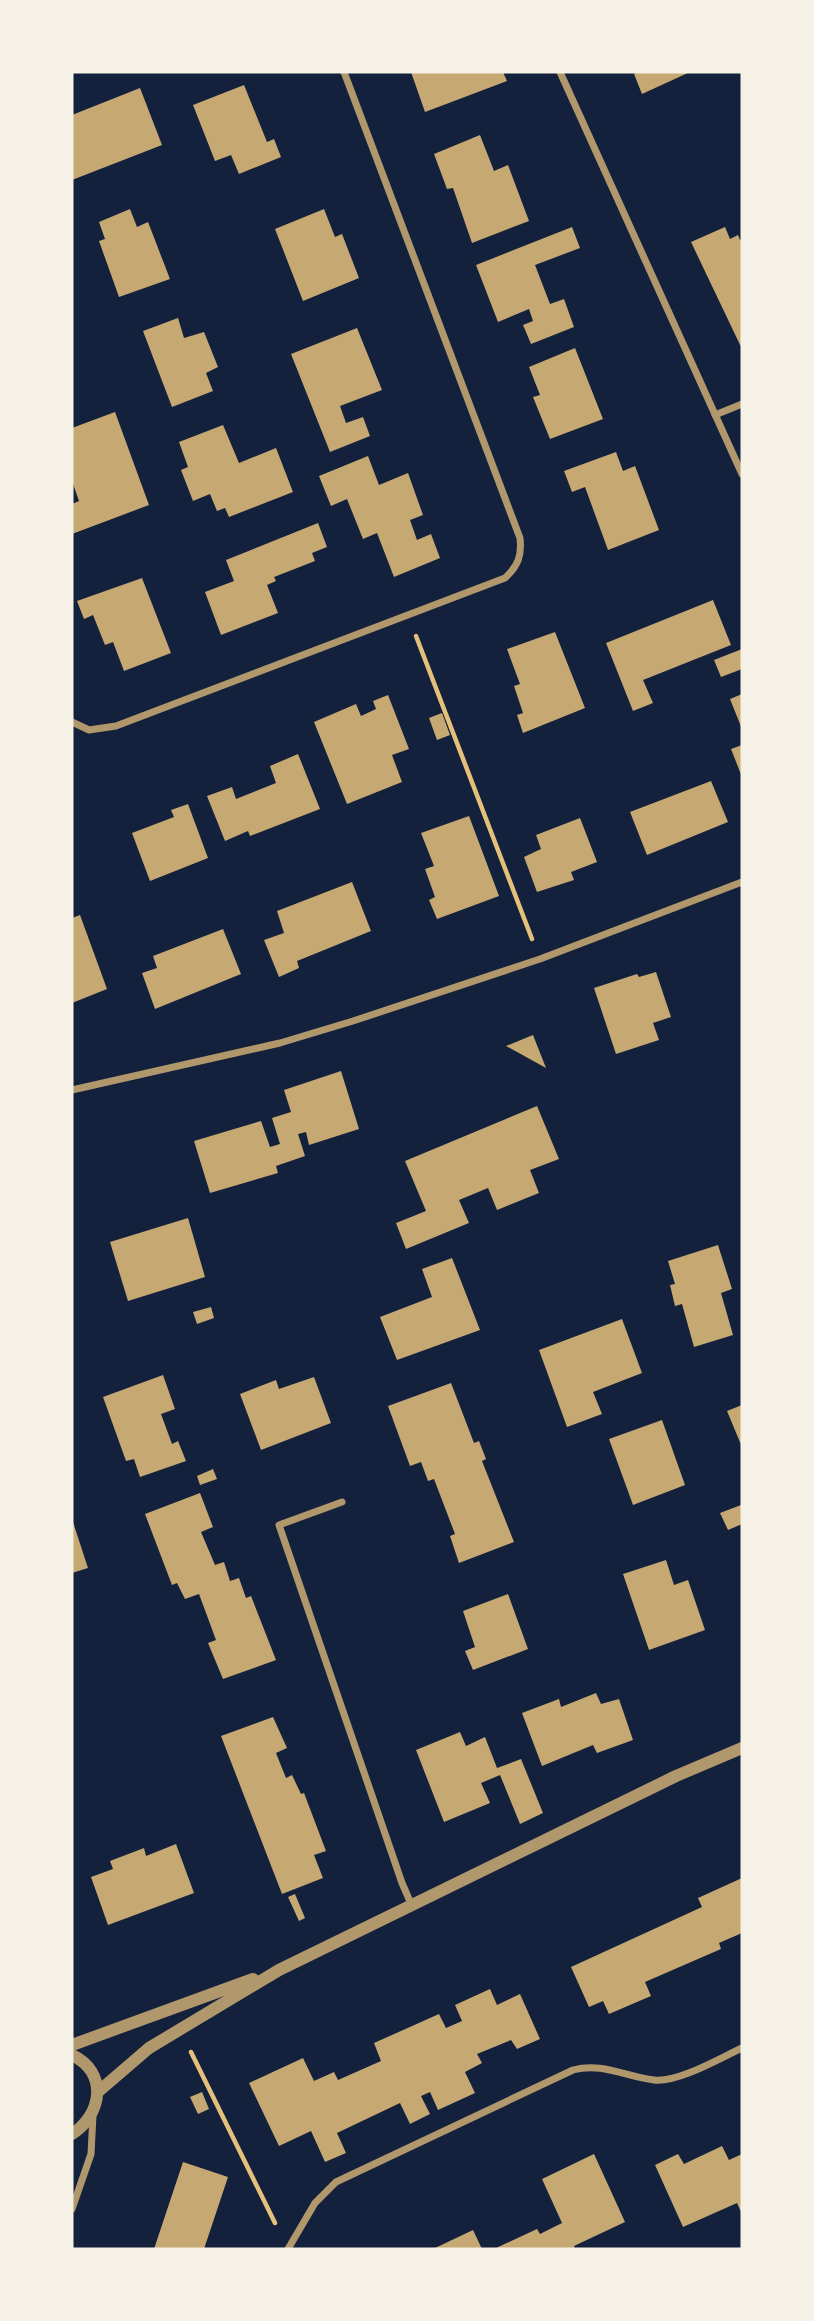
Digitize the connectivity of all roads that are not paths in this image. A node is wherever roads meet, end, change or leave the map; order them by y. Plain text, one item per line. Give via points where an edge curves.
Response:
1 (344, 72) edge
2 (560, 72) edge
3 (742, 404) edge
4 (715, 415) junction
5 (742, 474) edge
6 (72, 722) edge
7 (742, 882) edge
8 (72, 1090) edge
9 (342, 1502) dead end
10 (742, 1748) edge
11 (412, 1907) junction
12 (279, 1970) junction
13 (72, 2045) edge
14 (742, 2048) edge
15 (72, 2055) edge
16 (99, 2091) junction
17 (94, 2113) junction
18 (72, 2134) edge
19 (72, 2209) edge
20 (288, 2249) edge

1 - 6 street via 520,538 516,568 505,578 116,726 89,730
2 - 4 street
3 - 4 street
4 - 5 street
7 - 8 street via 540,959 280,1042
9 - 11 street via 279,1525
10 - 11 street
11 - 12 street
12 - 13 street
12 - 16 street via 149,2048
14 - 20 street via 657,2081 605,2068 573,2070 336,2182 315,2203
15 - 16 street via 89,2070
16 - 17 street
17 - 18 street
17 - 19 street via 91,2154

